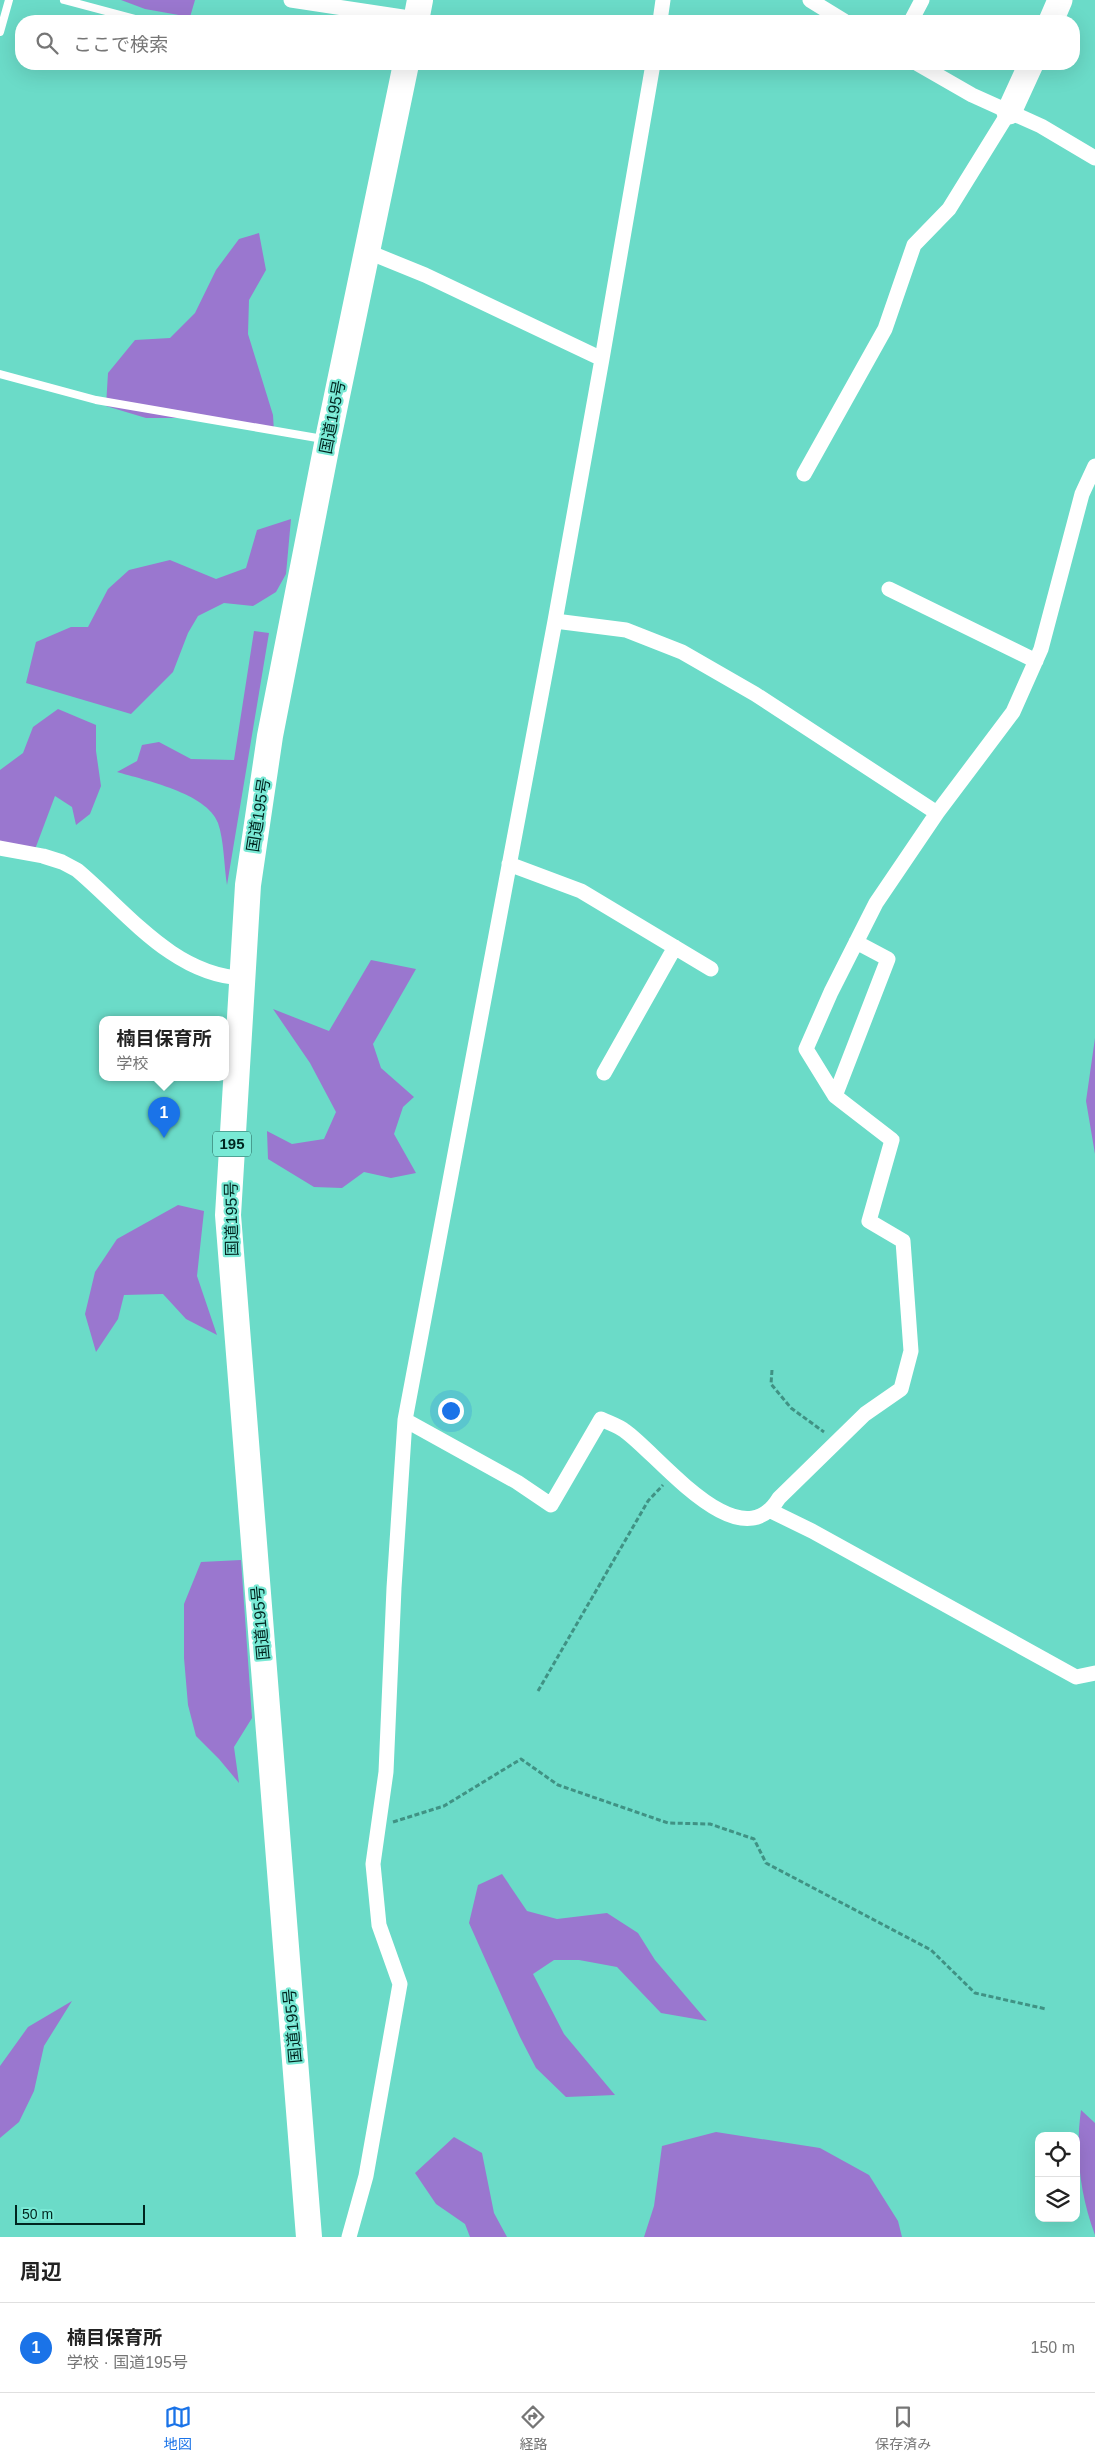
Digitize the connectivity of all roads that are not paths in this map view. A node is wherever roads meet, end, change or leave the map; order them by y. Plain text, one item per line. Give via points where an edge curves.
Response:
1 (10, 0) edge
2 (64, 0) edge
3 (291, 0) edge
4 (663, 0) edge
5 (810, 0) edge
6 (922, 0) edge
7 (1060, 0) edge
8 (417, 13) edge
9 (120, 15) edge
10 (661, 15) edge
11 (834, 15) edge
12 (914, 15) edge
13 (1054, 15) edge
14 (0, 32) edge
15 (405, 70) edge
16 (652, 70) edge
17 (928, 70) edge
18 (1028, 70) edge
19 (1009, 112) junction
20 (1095, 158) edge
21 (366, 251) junction
22 (602, 359) junction
23 (0, 374) edge
24 (328, 440) junction
25 (1095, 466) edge
26 (804, 474) dead end
27 (889, 589) dead end
28 (555, 621) junction
29 (1036, 661) junction
30 (937, 814) junction
31 (0, 848) edge
32 (509, 864) junction
33 (856, 942) junction
34 (675, 947) junction
35 (711, 969) dead end
36 (242, 978) junction
37 (604, 1073) dead end
38 (835, 1096) junction
39 (405, 1420) junction
40 (769, 1510) junction
41 (1095, 1673) edge
42 (309, 2237) edge
43 (349, 2237) edge

1 - 14 lane
2 - 9 lane
3 - 8 street
4 - 10 street
5 - 11 street
6 - 12 street
7 - 13 main road
15 - 21 highway, 国道195号 / 195
16 - 22 street
17 - 19 street
18 - 19 main road
19 - 20 street via 1041,126
19 - 26 street via 949,209 914,245 886,329
21 - 22 street
21 - 24 highway, 国道195号 / 195
22 - 28 street
23 - 24 lane via 96,400
24 - 36 highway, 国道195号 / 195 via 270,736 248,885
25 - 29 street via 1082,494
27 - 29 street
28 - 30 street via 626,630 682,652 755,694
28 - 32 street
29 - 30 street via 1012,712
30 - 33 street via 876,902
31 - 36 street via 43,856 70,866 185,962 225,977
32 - 34 street via 581,891
32 - 39 street
33 - 38 street via 806,1049
33 - 38 street via 888,959
34 - 35 street
34 - 37 street
36 - 42 highway, 国道195号 / 195 via 228,1215
38 - 40 street via 892,1140 869,1222 903,1241 911,1351 901,1388 865,1414
39 - 40 street via 551,1505 601,1419 625,1430 674,1475 726,1515 760,1518
39 - 43 street via 386,1762 373,1864 380,1925 400,1984 366,2176
40 - 41 street via 1076,1677

